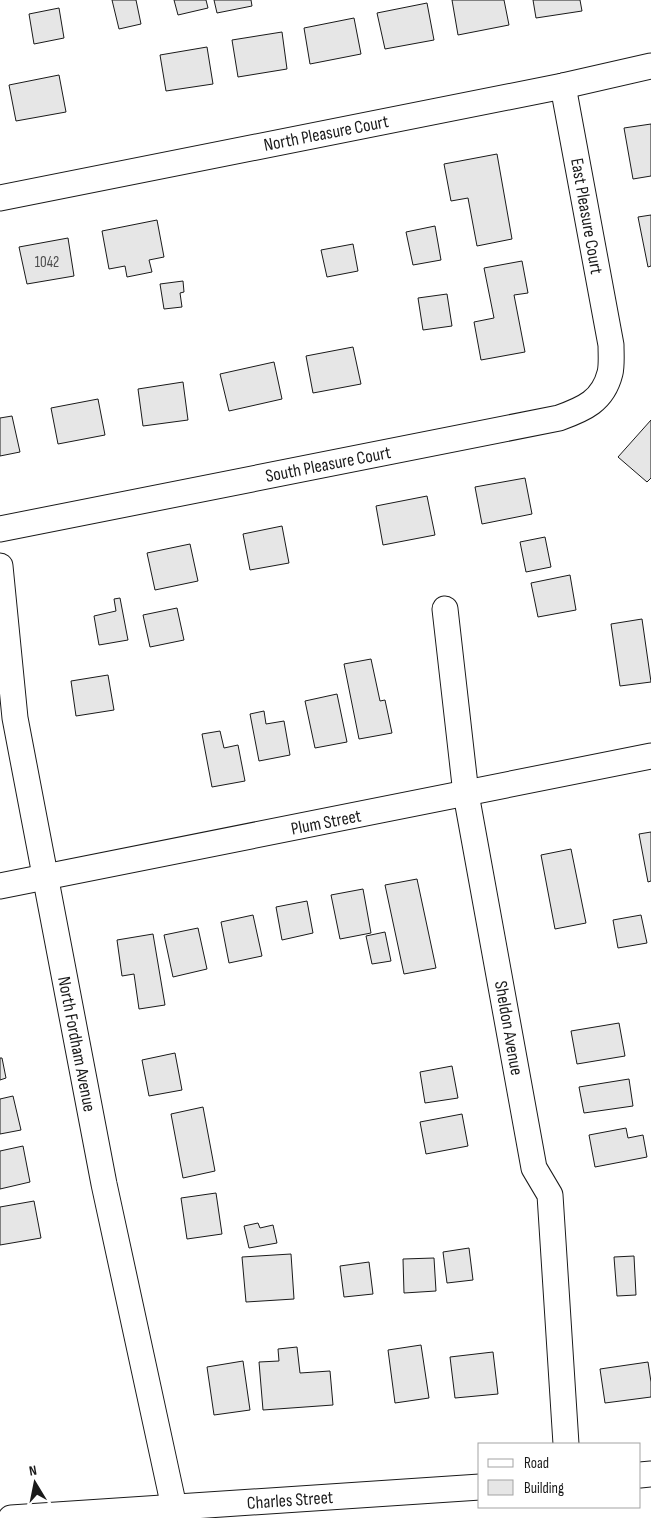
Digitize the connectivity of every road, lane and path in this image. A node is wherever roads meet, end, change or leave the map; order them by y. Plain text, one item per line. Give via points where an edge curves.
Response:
1 (651, 66) edge
2 (563, 86) junction
3 (0, 198) edge
4 (611, 346) joint
5 (0, 529) edge
6 (0, 566) edge
7 (445, 609) dead end
8 (651, 756) edge
9 (466, 794) junction
10 (44, 877) junction
11 (0, 886) edge
12 (566, 1443) edge
13 (478, 1487) edge
14 (174, 1513) edge
15 (11, 1518) edge

1 - 2 street, North Pleasure Court
2 - 3 street, North Pleasure Court
2 - 4 street, East Pleasure Court
4 - 5 street, South Pleasure Court via 610,372 603,392 584,409 559,418
6 - 10 street, North Fordham Avenue via 15,718
7 - 9 street, Sheldon Avenue
8 - 9 street, Plum Street
9 - 10 street, Plum Street
9 - 12 street, Sheldon Avenue via 534,1168 550,1195
10 - 11 street, Plum Street
10 - 14 street, North Fordham Avenue via 104,1184
13 - 14 street, Charles Street
14 - 15 street, Charles Street

